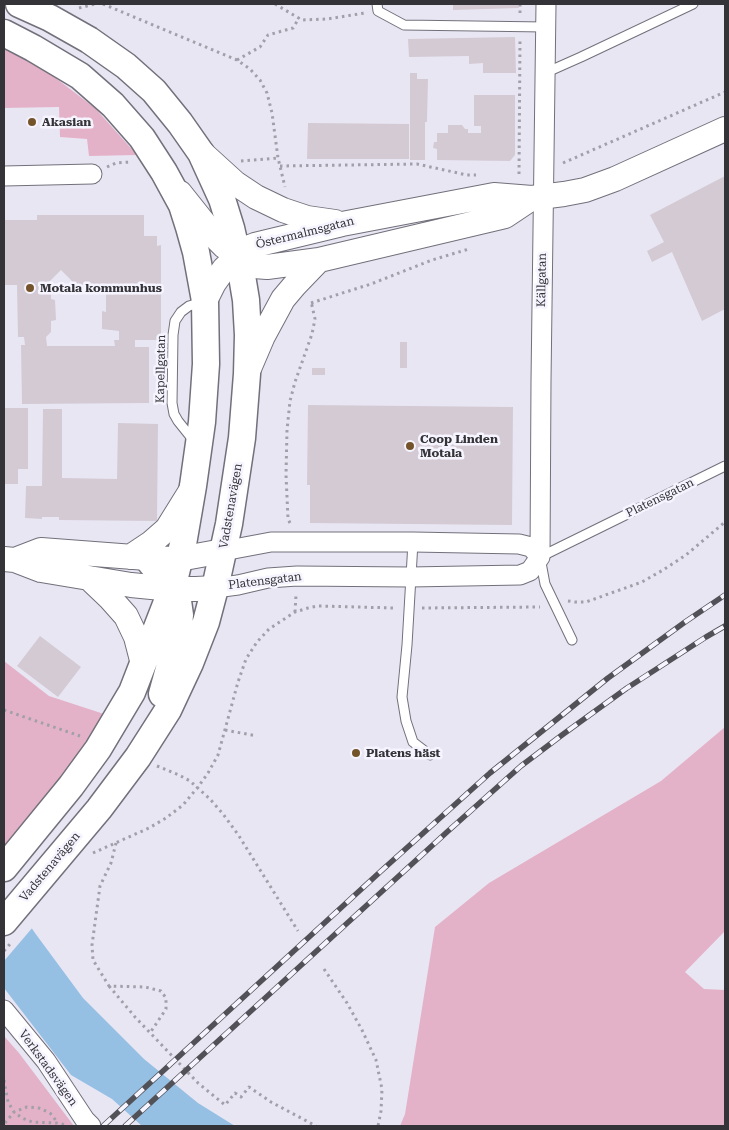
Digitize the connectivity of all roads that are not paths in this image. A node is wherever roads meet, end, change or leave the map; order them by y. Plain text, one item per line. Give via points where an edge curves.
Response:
1 (19, 4) edge
2 (546, 4) edge
3 (692, 4) edge
4 (377, 8) edge
5 (546, 27) junction
6 (4, 33) edge
7 (545, 73) junction
8 (725, 129) edge
9 (201, 153) junction
10 (164, 172) junction
11 (92, 174) dead end
12 (4, 176) edge
13 (538, 197) junction
14 (342, 224) junction
15 (237, 257) junction
16 (320, 260) junction
17 (205, 301) junction
18 (247, 374) junction
19 (725, 466) edge
20 (193, 486) junction
21 (413, 542) junction
22 (223, 551) junction
23 (139, 557) junction
24 (540, 557) junction
25 (179, 559) junction
26 (10, 560) edge
27 (410, 577) junction
28 (89, 578) junction
29 (215, 588) junction
30 (172, 589) junction
31 (572, 640) dead end
32 (143, 664) junction
33 (150, 752) junction
34 (430, 755) dead end
35 (4, 868) edge
36 (4, 922) edge
37 (4, 1010) edge
38 (91, 1126) edge

1 - 9 main road, Vadstenavägen via 89,40 126,66 154,91
2 - 5 street, Källgatan
3 - 7 lane
4 - 5 lane via 404,25
5 - 7 street, Källgatan
6 - 10 main road via 80,76 113,105 142,138
7 - 13 street, Källgatan via 544,170
8 - 13 street, Östermalmsgatan via 615,179 578,191
9 - 14 street via 256,197 307,218
9 - 15 main road, Vadstenavägen via 222,199
10 - 15 street via 215,237
10 - 17 main road via 182,205 196,252
11 - 12 street
13 - 14 street, Östermalmsgatan via 494,195
13 - 16 street, Östermalmsgatan via 505,216
13 - 24 street, Källgatan
14 - 15 street, Östermalmsgatan via 255,244
15 - 16 street, Östermalmsgatan via 254,266 267,267
15 - 17 street via 224,269
15 - 18 main road, Vadstenavägen via 246,300
16 - 18 street via 283,299
17 - 20 main road via 206,364
18 - 22 main road, Vadstenavägen via 242,438
19 - 24 lane, Platensgatan
20 - 23 street via 167,529
20 - 25 main road
21 - 22 street, Platensgatan via 271,542
21 - 24 street, Platensgatan via 519,544 531,547
21 - 27 lane
22 - 25 street, Platensgatan
22 - 29 main road, Vadstenavägen
23 - 25 street, Platensgatan
23 - 26 street, Platensgatan via 41,550
23 - 30 main road, Vadstenavägen
24 - 27 street, Platensgatan via 530,571 520,575
24 - 31 lane via 545,584
25 - 30 main road
26 - 28 street, Platensgatan via 41,570
27 - 29 street, Platensgatan via 297,576
27 - 34 lane via 402,697 413,742
28 - 30 street, Platensgatan
28 - 32 street via 126,616
29 - 30 street, Platensgatan
29 - 33 main road, Vadstenavägen via 190,663
30 - 32 main road
30 - 33 main road, Vadstenavägen via 180,615 178,636
32 - 35 main road via 132,692 98,749
33 - 36 main road, Vadstenavägen via 138,757
37 - 38 street, Verkstadsvägen via 46,1061

